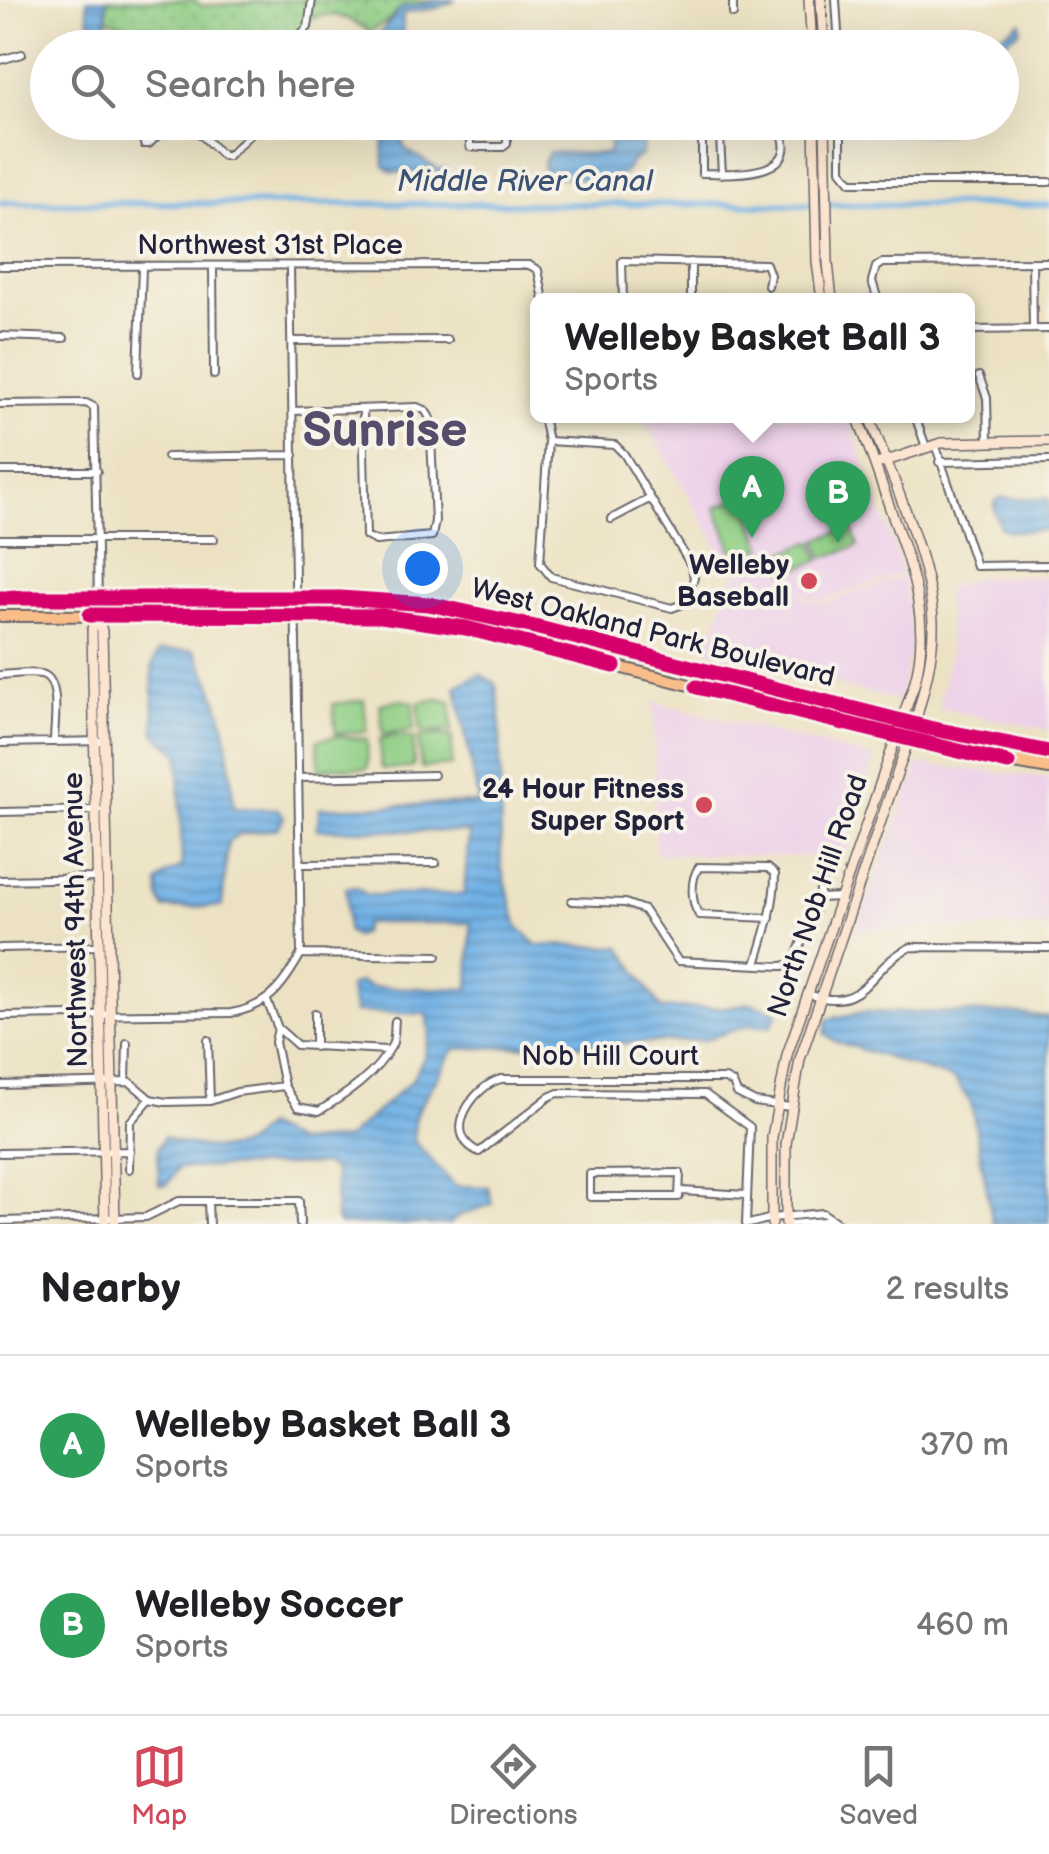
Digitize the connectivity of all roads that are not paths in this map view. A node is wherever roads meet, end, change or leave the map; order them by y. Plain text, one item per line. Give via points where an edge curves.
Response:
1 (312, 0) edge
2 (732, 0) edge
3 (809, 0) edge
4 (821, 0) edge
5 (836, 0) edge
6 (733, 14) dead end
7 (305, 30) edge
8 (811, 30) edge
9 (823, 30) edge
10 (838, 30) edge
11 (22, 54) dead end
12 (0, 60) edge
13 (207, 140) edge
14 (244, 140) edge
15 (470, 140) edge
16 (507, 140) edge
17 (702, 140) edge
18 (721, 140) edge
19 (782, 140) edge
20 (816, 140) edge
21 (824, 140) edge
22 (841, 140) edge
23 (722, 174) junction
24 (1049, 182) edge
25 (821, 193) junction
26 (822, 222) junction
27 (691, 262) junction
28 (1032, 262) junction
29 (1049, 262) edge
30 (0, 266) edge
31 (290, 267) junction
32 (142, 268) junction
33 (213, 268) junction
34 (768, 286) dead end
35 (543, 293) edge
36 (622, 293) edge
37 (691, 293) edge
38 (822, 293) edge
39 (831, 293) edge
40 (876, 293) edge
41 (1032, 329) junction
42 (1049, 329) edge
43 (975, 330) edge
44 (0, 336) edge
45 (64, 338) dead end
46 (448, 340) dead end
47 (291, 341) junction
48 (138, 373) dead end
49 (214, 375) dead end
50 (978, 376) dead end
51 (0, 404) edge
52 (363, 409) junction
53 (292, 411) junction
54 (544, 423) edge
55 (861, 423) edge
56 (871, 423) edge
57 (918, 423) edge
58 (548, 441) junction
59 (988, 442) junction
60 (1049, 442) edge
61 (930, 446) junction
62 (294, 456) junction
63 (166, 457) dead end
64 (1049, 460) edge
65 (939, 462) junction
66 (880, 463) junction
67 (0, 471) edge
68 (98, 471) junction
69 (650, 499) junction
70 (611, 518) dead end
71 (0, 539) edge
72 (98, 539) junction
73 (214, 539) dead end
74 (1049, 565) edge
75 (0, 598) edge
76 (98, 598) junction
77 (296, 598) junction
78 (295, 615) junction
79 (0, 616) edge
80 (97, 616) junction
81 (0, 675) edge
82 (907, 723) junction
83 (902, 739) junction
84 (54, 741) junction
85 (100, 741) junction
86 (0, 743) edge
87 (1049, 752) edge
88 (1049, 760) edge
89 (997, 761) junction
90 (1049, 769) edge
91 (434, 775) dead end
92 (299, 778) junction
93 (101, 810) junction
94 (0, 812) edge
95 (436, 863) dead end
96 (301, 864) junction
97 (823, 864) dead end
98 (102, 878) junction
99 (0, 880) edge
100 (841, 897) junction
101 (819, 898) junction
102 (572, 901) dead end
103 (770, 918) junction
104 (104, 946) junction
105 (0, 948) edge
106 (1049, 948) edge
107 (301, 954) junction
108 (437, 956) dead end
109 (756, 964) junction
110 (808, 994) junction
111 (820, 999) junction
112 (268, 1001) junction
113 (106, 1014) junction
114 (315, 1014) dead end
115 (0, 1016) edge
116 (395, 1021) dead end
117 (278, 1028) junction
118 (208, 1040) dead end
119 (126, 1043) dead end
120 (314, 1048) junction
121 (386, 1050) junction
122 (126, 1082) junction
123 (107, 1083) junction
124 (0, 1084) edge
125 (284, 1086) junction
126 (150, 1099) junction
127 (210, 1101) junction
128 (776, 1104) junction
129 (790, 1107) junction
130 (108, 1150) junction
131 (130, 1151) junction
132 (0, 1153) edge
133 (130, 1169) dead end
134 (682, 1191) junction
135 (746, 1194) junction
136 (208, 1202) junction
137 (818, 1220) edge
138 (772, 1221) edge
139 (787, 1221) edge
140 (0, 1222) edge
141 (110, 1222) edge
142 (208, 1224) edge
143 (300, 1224) edge
144 (748, 1224) edge
145 (800, 1224) edge
146 (838, 1224) edge

1 - 7 street
2 - 6 street
3 - 8 main road
4 - 9 main road
5 - 10 street
11 - 12 street
13 - 14 street via 228,156
15 - 16 street via 470,147
17 - 23 street via 702,173
18 - 23 street
19 - 23 street via 777,162 759,172
20 - 25 main road
21 - 25 main road
22 - 24 street via 841,170 851,182
25 - 26 main road
26 - 38 main road
26 - 39 main road
27 - 34 street via 766,264
27 - 36 street via 622,261
27 - 37 street
28 - 29 street
28 - 40 street via 882,263 872,280
28 - 41 street
30 - 32 street, Northwest 31st Place
31 - 33 street, Northwest 31st Place
31 - 35 street, Northwest 31st Place via 529,265 538,270
31 - 47 street
32 - 33 street, Northwest 31st Place
32 - 48 street
33 - 49 street
41 - 42 street
41 - 43 street
44 - 45 street
46 - 47 street
47 - 53 street
50 - 59 street via 987,398
51 - 68 street, Northwest 94th Avenue via 94,407
52 - 52 street via 417,407 430,418 432,536 366,536
52 - 53 street
53 - 62 street
54 - 58 street
55 - 66 main road, North Nob Hill Road
56 - 66 main road, North Nob Hill Road
57 - 61 street
58 - 69 street via 615,446
58 - 69 street via 540,564 551,577 678,607 685,603 694,573
59 - 60 main road
59 - 61 main road
61 - 65 street
61 - 66 main road
62 - 63 street
62 - 77 street
64 - 65 street
65 - 74 street via 976,566
66 - 82 main road, North Nob Hill Road via 922,620
67 - 68 street
68 - 72 street, Northwest 94th Avenue
69 - 70 street
71 - 72 street
72 - 73 street
72 - 76 street, Northwest 94th Avenue
75 - 76 main road, West Oakland Park Boulevard
76 - 77 main road, West Oakland Park Boulevard
76 - 80 main road, Northwest 94th Avenue
77 - 78 street
77 - 82 main road, West Oakland Park Boulevard via 394,600 462,610
78 - 80 main road, West Oakland Park Boulevard
78 - 83 main road, West Oakland Park Boulevard via 381,616 466,628
78 - 92 street
79 - 80 main road, West Oakland Park Boulevard
80 - 85 main road, Northwest 94th Avenue via 92,630
81 - 84 street via 49,678
82 - 83 main road, North Nob Hill Road
82 - 87 main road, West Oakland Park Boulevard
83 - 89 main road, West Oakland Park Boulevard
83 - 100 main road, North Nob Hill Road
83 - 111 main road, North Nob Hill Road
84 - 85 street
84 - 86 street
85 - 93 main road, Northwest 94th Avenue
88 - 89 main road
89 - 90 main road, West Oakland Park Boulevard
91 - 92 street
92 - 96 street
93 - 94 street
93 - 98 main road, Northwest 94th Avenue
95 - 96 street
96 - 107 street
97 - 101 street
98 - 99 street
98 - 104 main road, Northwest 94th Avenue
100 - 101 street
100 - 110 main road, North Nob Hill Road
101 - 109 street via 793,964
102 - 109 street via 644,910 678,961
103 - 103 street via 775,874 768,868 699,866 694,872 693,906 700,915
103 - 109 street
104 - 105 street
104 - 113 main road, Northwest 94th Avenue
106 - 111 street via 911,948 895,954 849,998
107 - 108 street
107 - 112 street
110 - 111 street
110 - 128 main road, North Nob Hill Road
111 - 129 main road, North Nob Hill Road
112 - 113 street via 231,1013
112 - 117 street
113 - 115 street
113 - 123 main road, Northwest 94th Avenue
114 - 120 street
116 - 121 street
117 - 120 street via 298,1045
117 - 125 street via 274,1042
118 - 127 street
119 - 122 street
120 - 121 street
121 - 125 street via 354,1090 320,1111 298,1107
122 - 123 street
122 - 126 street
123 - 124 street
123 - 130 main road, Northwest 94th Avenue
125 - 127 street
126 - 127 street
126 - 131 street via 132,1118
128 - 129 street, Nob Hill Court
128 - 135 street, Nob Hill Court via 737,1093 725,1078 501,1079 492,1081 460,1122 479,1152 558,1094 706,1094 750,1127
128 - 138 main road, North Nob Hill Road
129 - 139 main road, North Nob Hill Road
130 - 131 street
130 - 132 street
130 - 141 main road, Northwest 94th Avenue
131 - 133 street
134 - 134 street via 680,1173 590,1174 590,1196 680,1197
134 - 135 street
135 - 144 street, Nob Hill Court
136 - 141 street via 179,1202 146,1217
136 - 142 street
136 - 143 street via 299,1201
137 - 139 street
137 - 145 street
137 - 146 street
138 - 139 street
138 - 144 street
139 - 145 street
140 - 141 street

